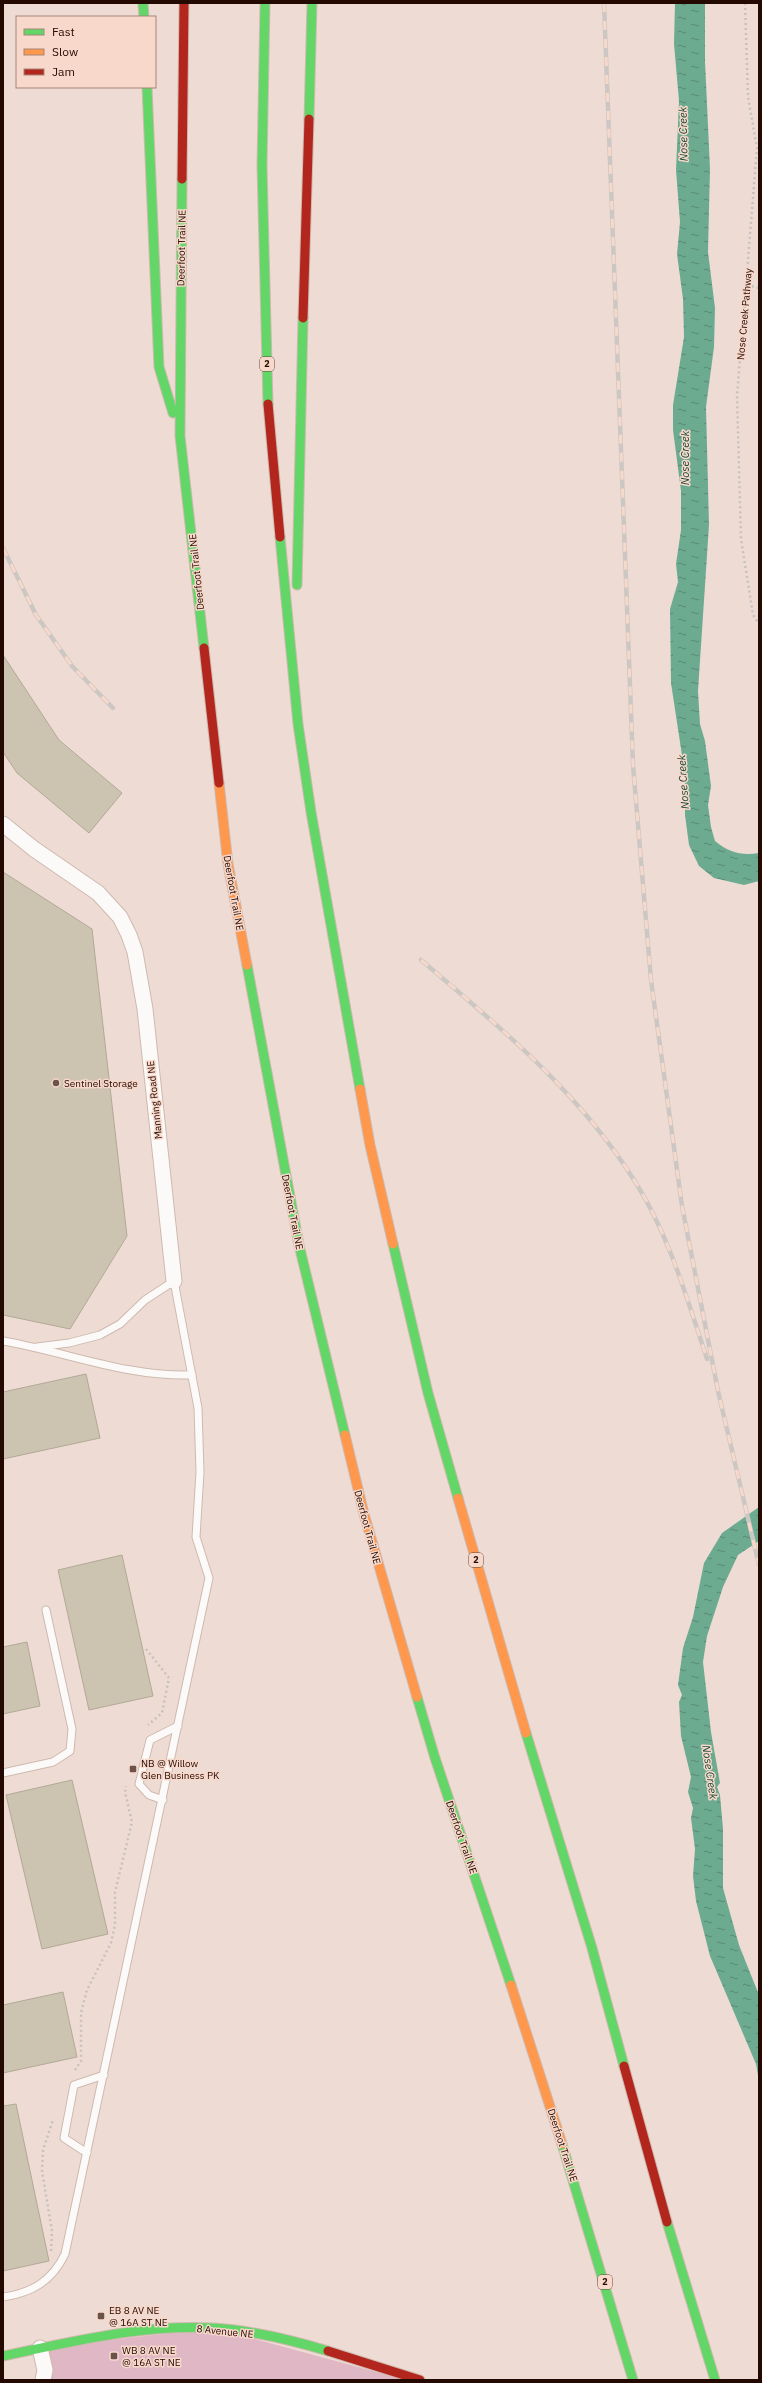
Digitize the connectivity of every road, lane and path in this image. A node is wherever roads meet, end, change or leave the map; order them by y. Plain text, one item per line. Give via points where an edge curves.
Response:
1 (143, 3) edge
2 (184, 3) edge
3 (265, 3) edge
4 (312, 3) edge
5 (745, 3) edge
6 (144, 16) edge
7 (147, 88) edge
8 (747, 286) junction
9 (759, 288) edge
10 (180, 436) junction
11 (297, 592) dead end
12 (297, 615) dead end
13 (759, 624) edge
14 (298, 724) junction
15 (3, 824) edge
16 (174, 1281) junction
17 (3, 1341) edge
18 (37, 1347) junction
19 (192, 1375) junction
20 (46, 1610) dead end
21 (146, 1649) dead end
22 (178, 1726) junction
23 (145, 1728) dead end
24 (3, 1773) edge
25 (127, 1784) dead end
26 (163, 1800) junction
27 (73, 2074) dead end
28 (104, 2075) junction
29 (55, 2113) dead end
30 (87, 2153) junction
31 (50, 2258) dead end
32 (3, 2297) edge
33 (40, 2348) junction
34 (3, 2356) edge
35 (406, 2378) edge
36 (43, 2380) edge
37 (420, 2380) edge
38 (633, 2380) edge
39 (715, 2380) edge

1 - 6 main road
2 - 10 main road, Deerfoot Trail NE / 2
3 - 14 main road, 2 via 262,166 268,421
4 - 11 main road via 297,497
5 - 8 path, Nose Creek Pathway via 748,97 757,148
7 - 10 main road via 159,367
8 - 9 path
8 - 13 path, Nose Creek Pathway via 737,396 741,539 753,615
10 - 38 main road, Deerfoot Trail NE / 2 via 228,864 299,1245 364,1514 430,1742 512,1987 593,2242
12 - 14 main road
14 - 39 main road, 2 via 370,1145 428,1393 510,1681 592,1948 661,2203
15 - 16 street, Manning Road NE via 34,849 98,893 120,917 129,935 135,952 144,1009
16 - 18 lane via 145,1300 120,1324 100,1335 69,1343
16 - 19 lane
17 - 18 lane
18 - 19 lane via 85,1362 132,1371 173,1376
19 - 22 lane via 200,1440 196,1537 209,1578
20 - 24 lane via 72,1729 70,1751 53,1762
21 - 23 path via 169,1678 162,1713
22 - 26 lane
22 - 26 lane via 150,1740 139,1784 149,1795
25 - 27 path via 125,1792 132,1822 115,1892 115,1925 109,1948 87,1990 81,2013 81,2061
26 - 28 lane
28 - 30 lane
28 - 30 lane via 74,2085 64,2138
29 - 31 path via 43,2150 42,2172 52,2231
30 - 32 lane via 69,2239 60,2265 44,2282 24,2295
33 - 34 main road, 8 Avenue NE
33 - 35 main road, 8 Avenue NE via 137,2331 214,2328 304,2345
33 - 36 street via 45,2370
35 - 37 main road, 8 Avenue NE

